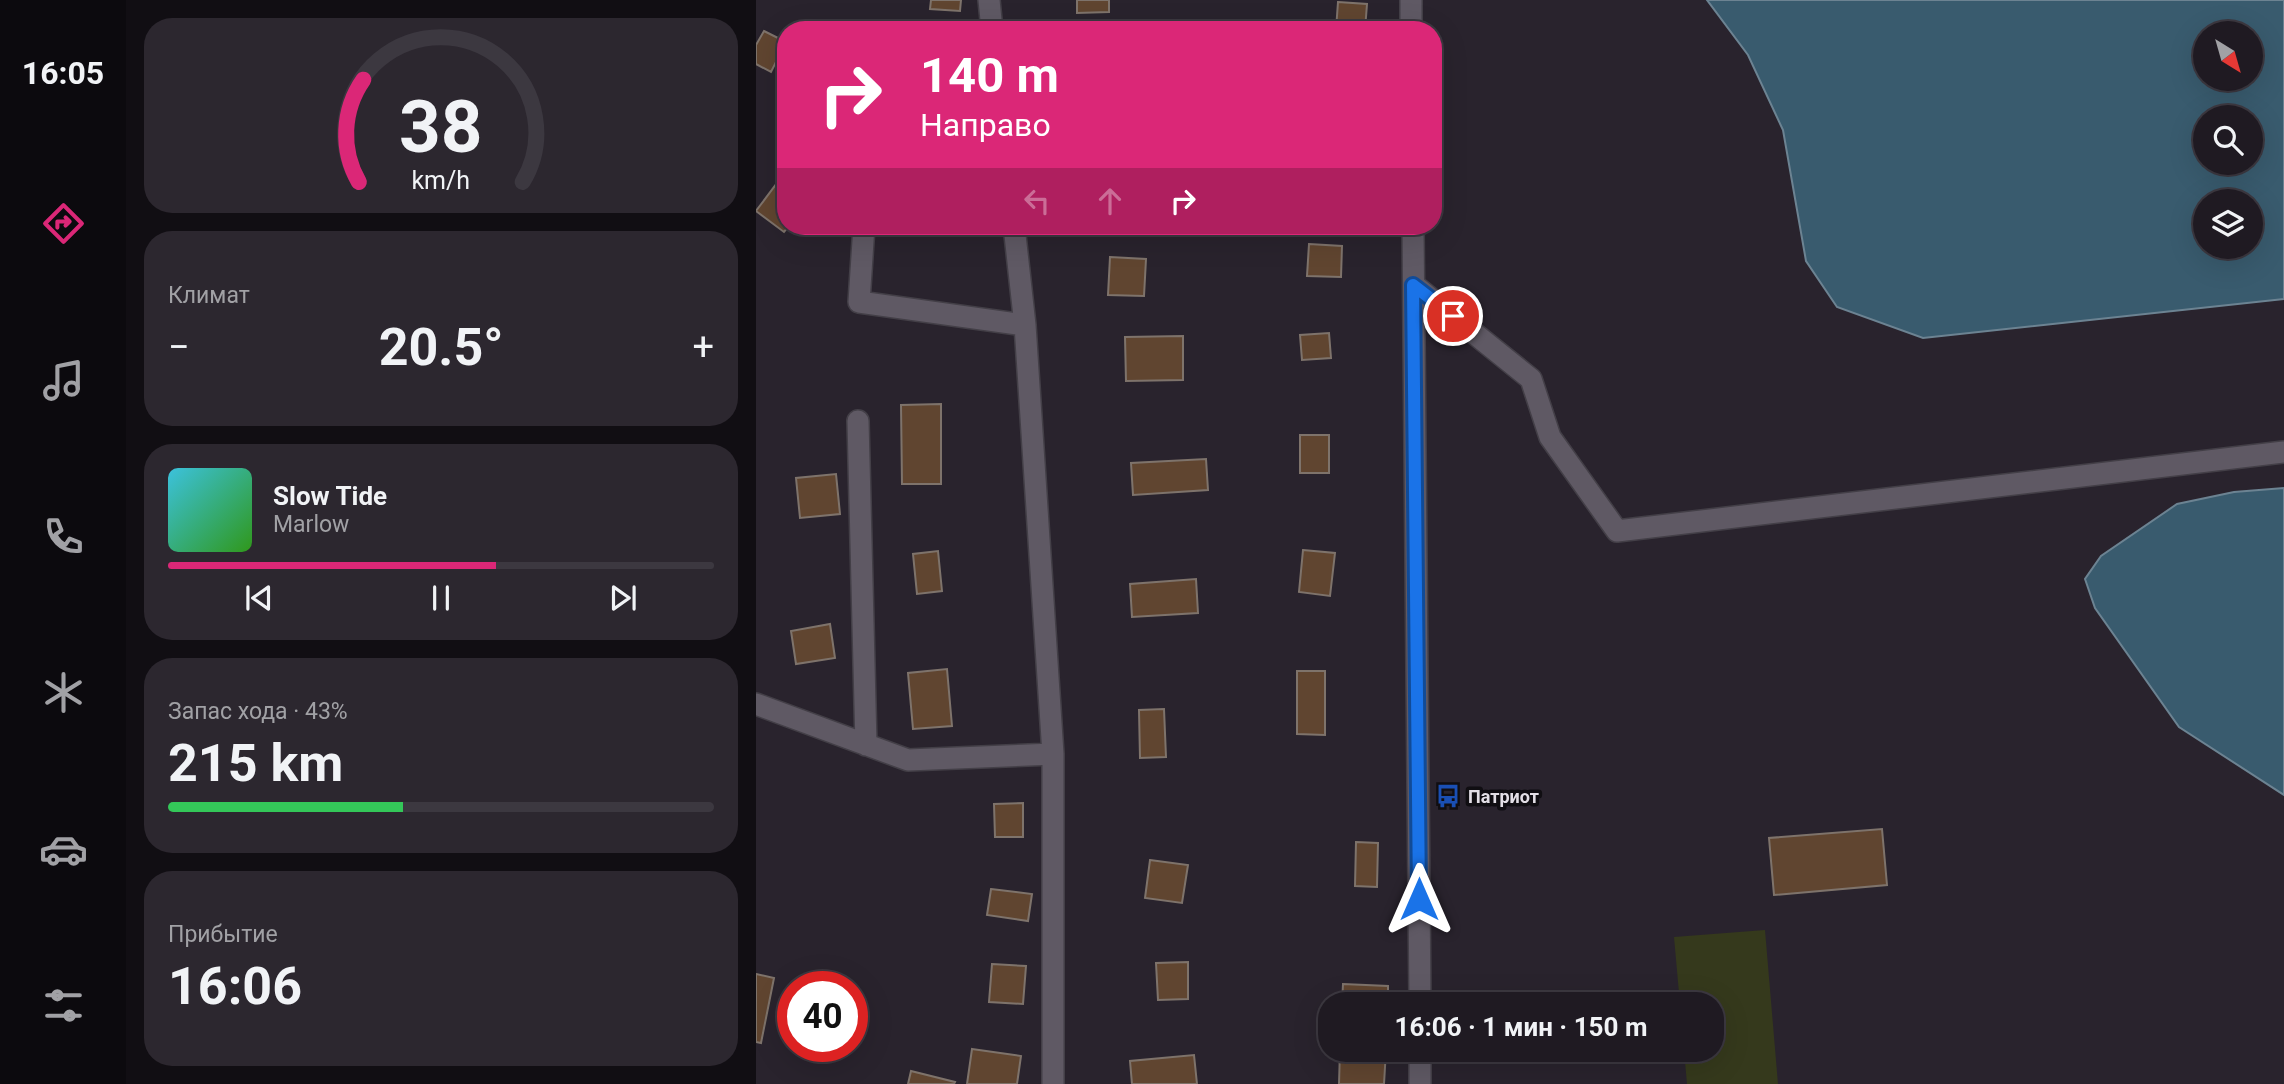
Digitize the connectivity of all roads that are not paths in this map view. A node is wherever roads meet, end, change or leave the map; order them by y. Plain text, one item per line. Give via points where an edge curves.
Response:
1 (989, 0) edge
2 (1410, 0) edge
3 (991, 21) edge
4 (1411, 21) edge
5 (863, 235) edge
6 (1015, 235) edge
7 (1413, 235) edge
8 (1413, 285) junction
9 (1026, 325) junction
10 (858, 421) dead end
11 (2284, 452) edge
12 (756, 704) edge
13 (866, 745) junction
14 (1053, 754) junction
15 (1420, 992) edge
16 (1420, 1062) edge
17 (1053, 1084) edge
18 (1420, 1084) edge

1 - 3 street
2 - 4 street
5 - 9 street via 859,302
6 - 9 street
7 - 8 street
8 - 11 street via 1531,379 1550,437 1617,531
8 - 15 street
9 - 14 street
10 - 13 street
12 - 13 street
13 - 14 street via 908,760
14 - 17 street
16 - 18 street

